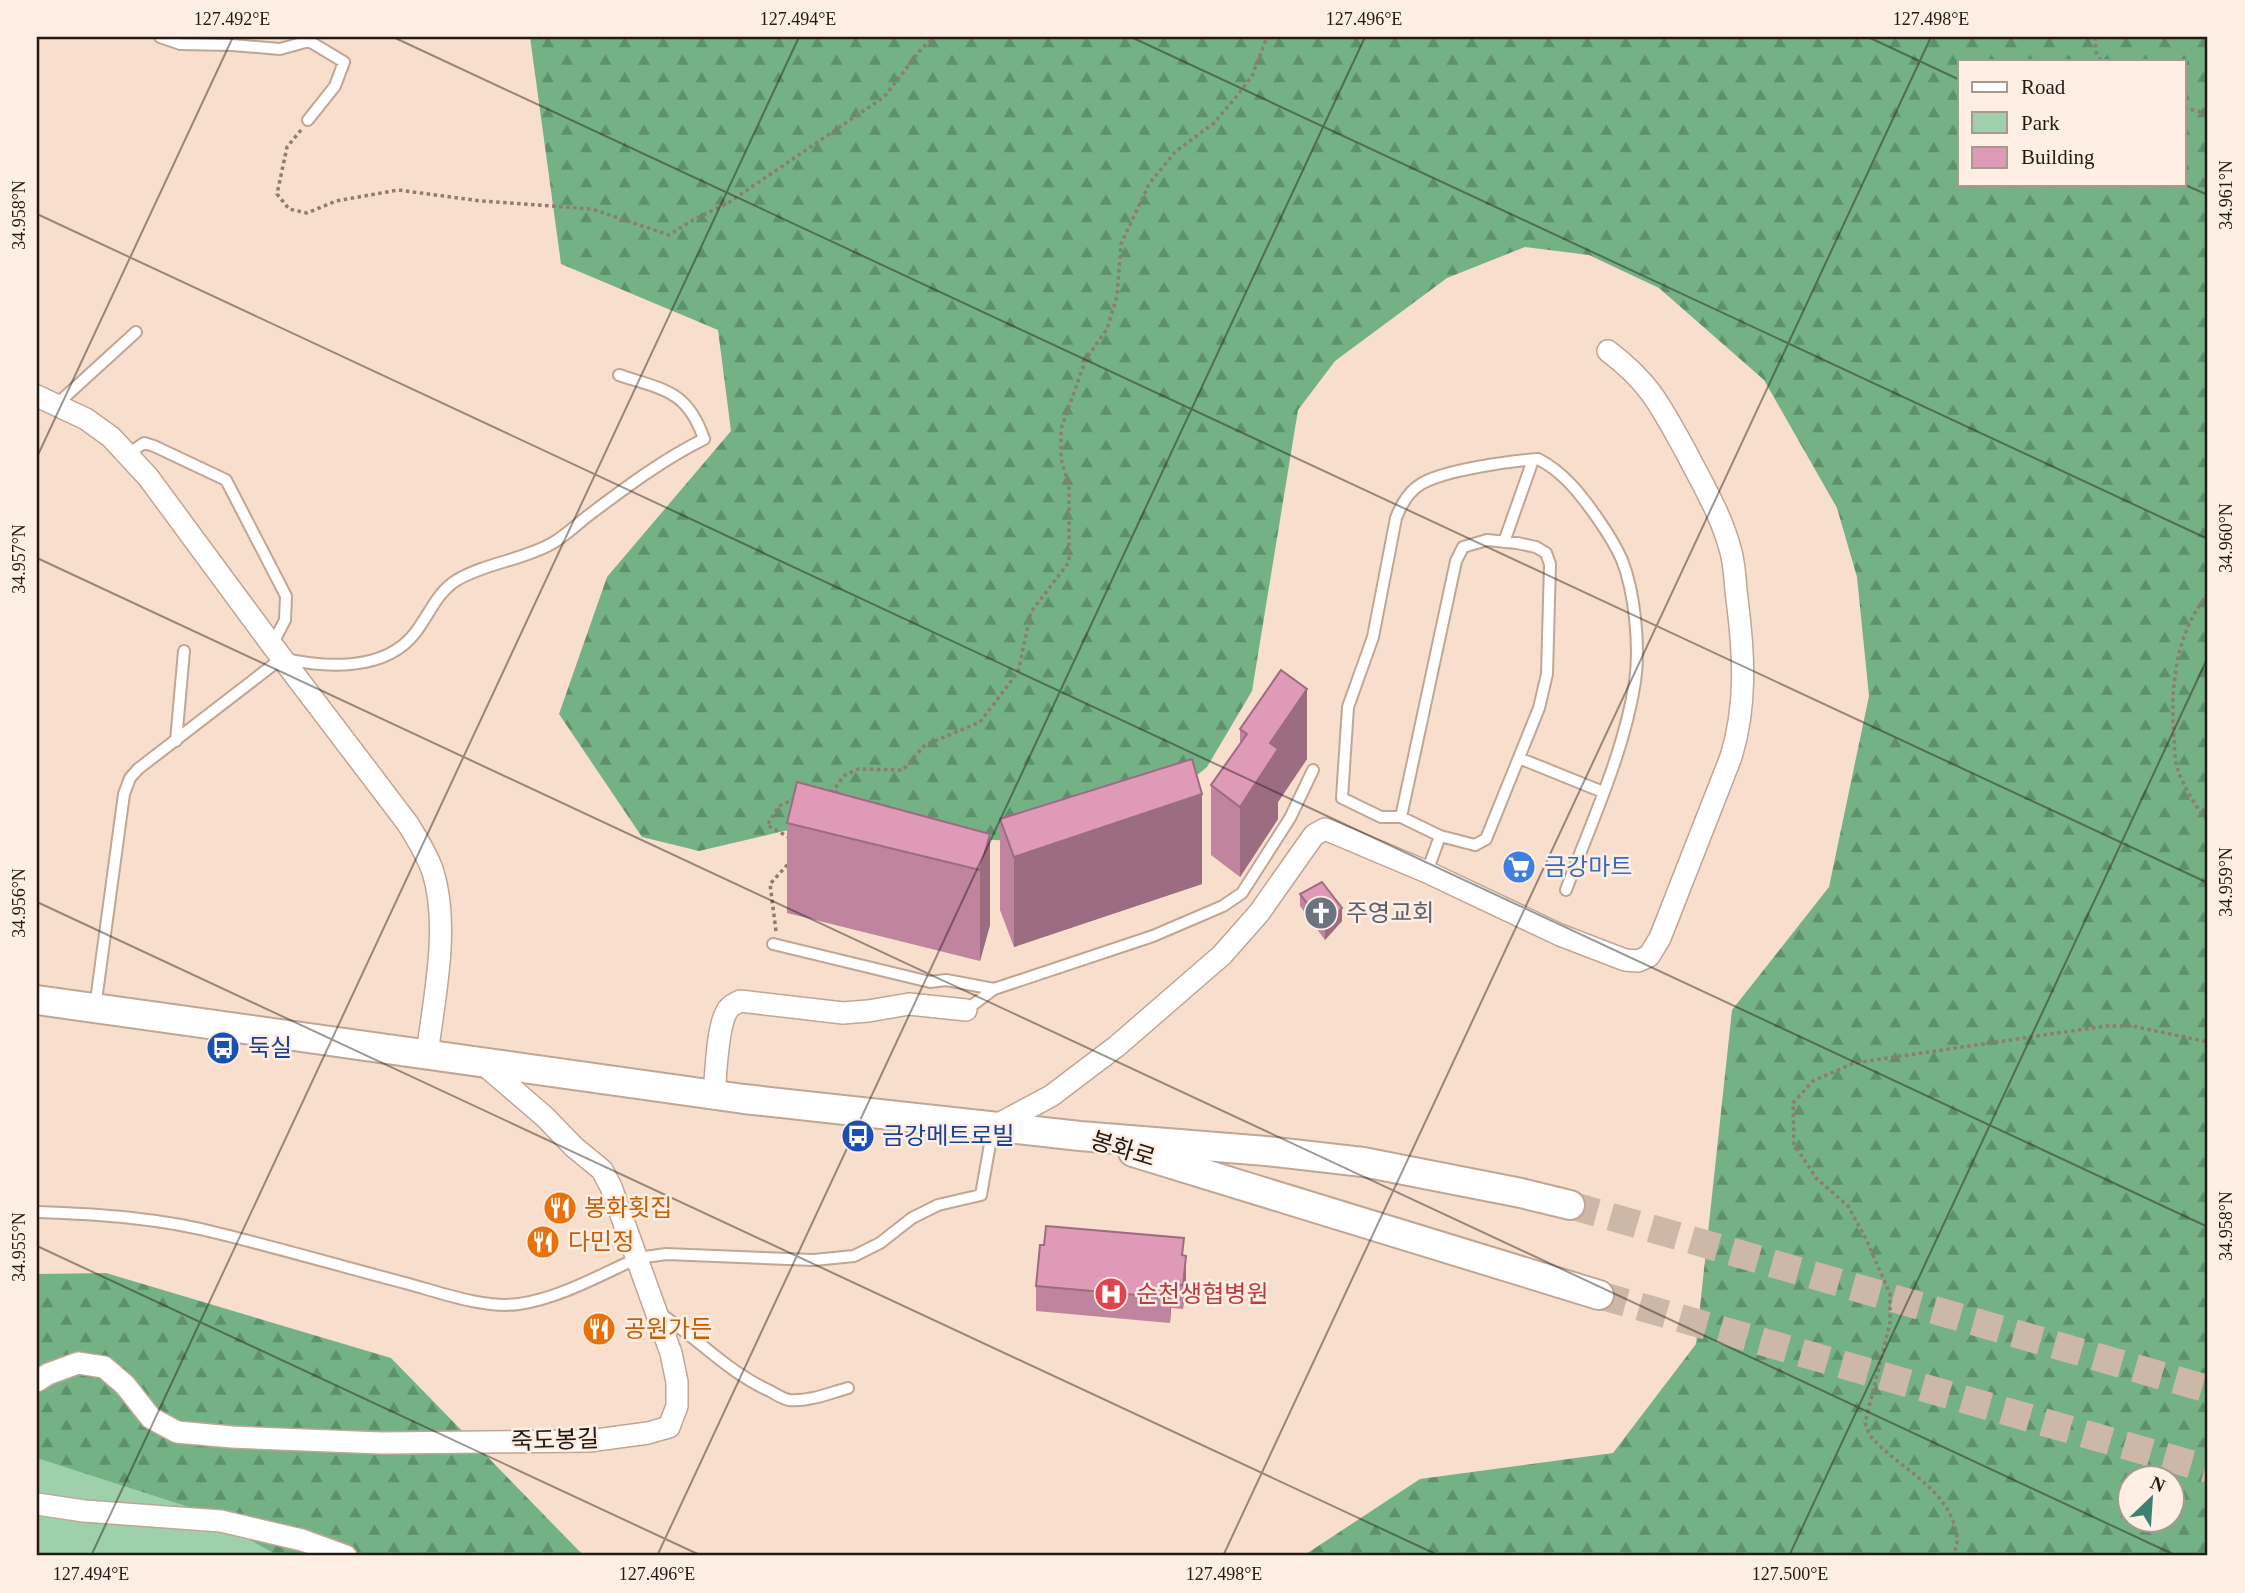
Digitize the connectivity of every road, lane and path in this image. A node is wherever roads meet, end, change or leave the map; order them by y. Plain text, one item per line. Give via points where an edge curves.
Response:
1 (160, 37) edge
2 (935, 37) edge
3 (1267, 37) edge
4 (2095, 37) edge
5 (2100, 60) edge
6 (2186, 108) edge
7 (2208, 116) edge
8 (308, 120) joint
9 (136, 332) dead end
10 (1608, 351) dead end
11 (619, 375) dead end
12 (46, 400) edge
13 (128, 454) junction
14 (1533, 460) junction
15 (1504, 542) junction
16 (2208, 594) edge
17 (184, 650) dead end
18 (277, 651) junction
19 (176, 741) junction
20 (1519, 758) junction
21 (1313, 770) dead end
22 (1603, 792) junction
23 (830, 795) edge
24 (808, 799) edge
25 (1401, 817) junction
26 (2208, 821) edge
27 (1440, 836) junction
28 (792, 839) edge
29 (792, 860) edge
30 (1427, 872) junction
31 (1566, 890) dead end
32 (775, 945) joint
33 (994, 989) junction
34 (37, 1000) edge
35 (94, 1008) junction
36 (966, 1010) joint
37 (2208, 1042) edge
38 (427, 1055) junction
39 (481, 1062) junction
40 (714, 1095) junction
41 (993, 1127) junction
42 (1080, 1136) junction
43 (1570, 1205) tunnel mouth
44 (37, 1212) edge
45 (638, 1258) junction
46 (1599, 1295) tunnel mouth
47 (657, 1311) junction
48 (37, 1381) edge
49 (848, 1388) dead end
50 (37, 1504) edge
51 (346, 1556) edge
52 (1950, 1556) edge

1 - 8 lane via 180,44 280,49 309,41 344,62 335,86
2 - 8 path via 884,97 728,203 669,235 593,209 398,190 336,201 307,213 289,209 277,194 287,147
3 - 23 path via 1252,76 1236,97 1214,123 1175,152 1149,184 1121,244 1118,296 1107,329 1086,359 1061,429 1061,459 1069,486 1069,562 1031,612 1018,672 980,722 925,745 903,770 858,769 845,775
4 - 5 path
6 - 7 path
9 - 12 lane
10 - 30 street via 1631,369 1663,408 1707,492 1731,553 1744,666 1743,703 1731,757 1660,939 1649,956 1638,961 1560,935
11 - 18 lane via 674,395 697,419 704,439 645,473 549,545 447,586 415,634 395,651 351,664 326,665 303,663
12 - 13 street via 86,419
13 - 18 street
13 - 18 lane via 144,443 226,480 286,596
14 - 15 lane
14 - 22 lane via 1559,472 1587,502 1609,534 1628,581 1635,680 1625,732
14 - 25 lane via 1452,473 1422,484 1396,518 1373,637 1348,707 1342,798 1381,817
15 - 20 lane via 1536,547 1546,553 1550,564 1546,674 1539,708
15 - 25 lane via 1486,540 1462,547 1456,561
16 - 26 path via 2185,632 2174,672 2173,723 2177,769
17 - 19 lane
18 - 19 lane
18 - 38 street via 426,853 440,908
19 - 35 lane via 138,769 124,794
20 - 22 lane
20 - 27 lane via 1486,839 1475,845
21 - 33 lane via 1290,818 1242,893 1153,936
22 - 31 lane
24 - 28 path via 795,798 779,806 766,825
25 - 27 lane
27 - 30 lane
29 - 32 path via 770,884
30 - 41 street via 1325,829 1314,835 1259,913 1222,955 1052,1096
32 - 33 lane via 930,982 946,980
33 - 36 lane
34 - 35 main road
35 - 38 main road
36 - 40 street via 909,1004 843,1013 740,1002 725,1012 721,1026
37 - 52 path via 2132,1026 2105,1026 1854,1063 1813,1081 1793,1103 1794,1144 1816,1178 1848,1206 1890,1294 1890,1323 1866,1423 1871,1436 1926,1483 1953,1518 1958,1539
38 - 39 main road
39 - 40 main road
39 - 45 street, 죽도봉길 via 602,1170
40 - 41 main road
41 - 42 main road
41 - 45 lane via 981,1195 938,1205 854,1256 814,1260 666,1254
42 - 43 main road, 봉화로 via 1363,1162
42 - 46 main road, 봉화로
44 - 45 lane via 125,1217 206,1230 462,1298 505,1305 570,1288
45 - 47 street, 죽도봉길
47 - 48 street, 죽도봉길 via 677,1382 677,1406 669,1427 589,1441 381,1443 177,1432 150,1418 125,1385 104,1367 78,1363
47 - 49 lane via 719,1361 788,1400
50 - 51 street via 221,1521 302,1539

